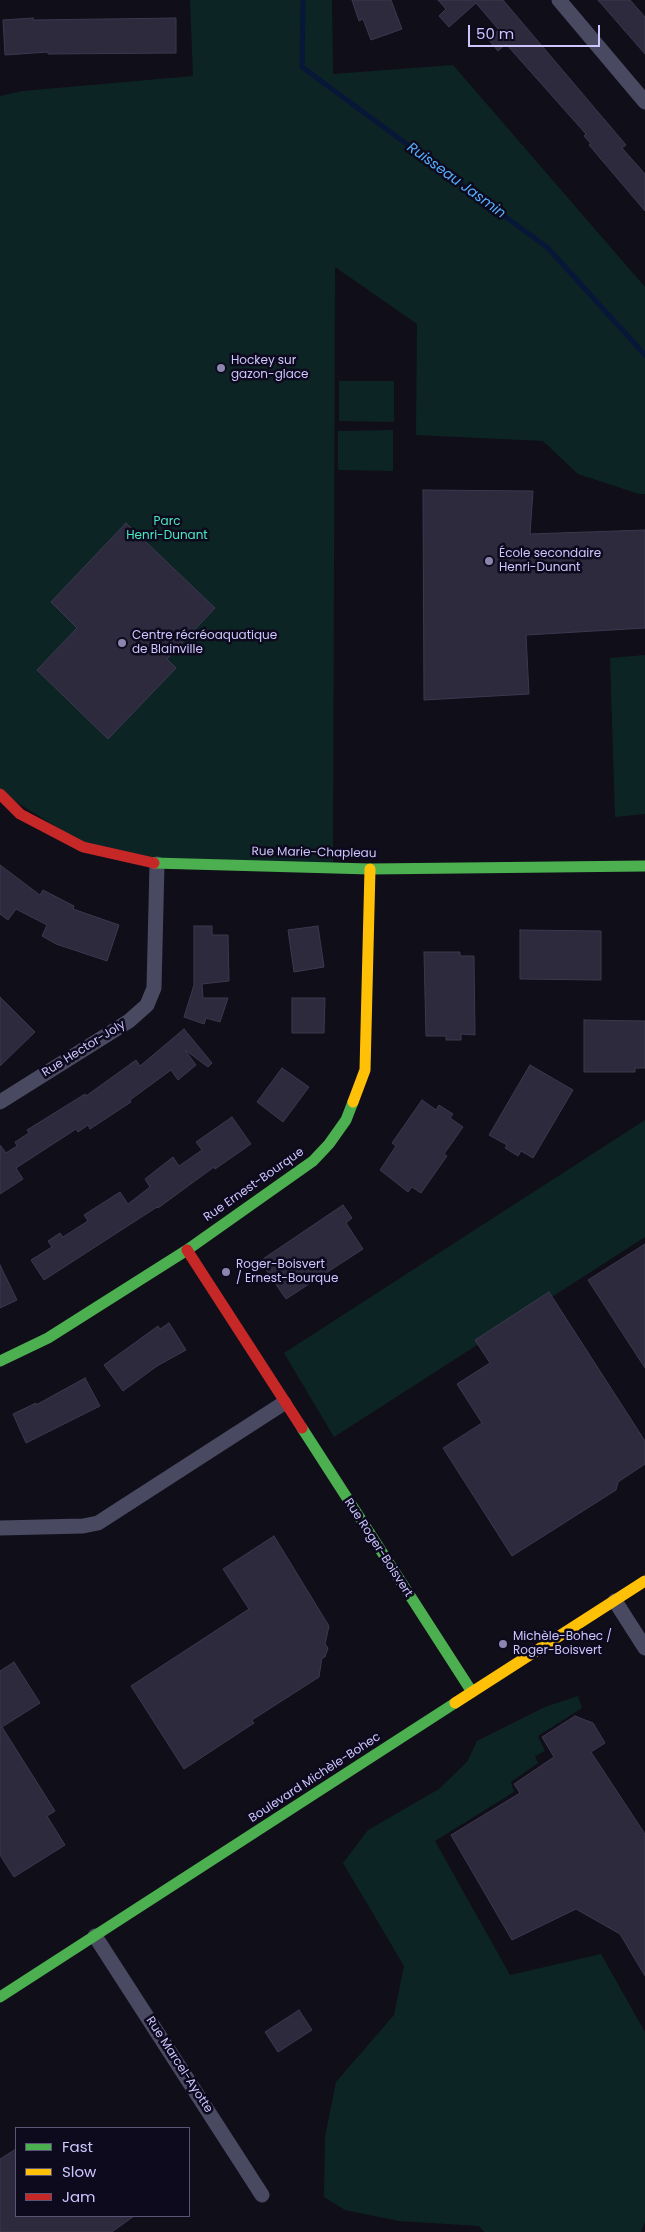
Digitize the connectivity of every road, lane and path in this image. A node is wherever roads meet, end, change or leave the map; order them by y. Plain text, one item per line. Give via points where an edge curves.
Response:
1 (559, 0) edge
2 (645, 102) edge
3 (0, 794) edge
4 (157, 864) junction
5 (645, 866) edge
6 (370, 869) junction
7 (0, 1102) edge
8 (187, 1250) junction
9 (0, 1361) edge
10 (284, 1403) junction
11 (0, 1528) edge
12 (645, 1581) edge
13 (615, 1601) junction
14 (645, 1648) edge
15 (472, 1692) junction
16 (95, 1936) junction
17 (0, 1998) edge
18 (262, 2195) dead end

1 - 2 street
3 - 4 street, Rue Marie-Chapleau via 20,814 83,848
4 - 6 street, Rue Marie-Chapleau
4 - 7 street, Rue Hector-Joly via 154,988 147,1005 129,1022
5 - 6 street, Rue Marie-Chapleau
6 - 8 street, Rue Ernest-Bourque via 365,1070 346,1120 313,1161
8 - 9 street, Rue Ernest-Bourque via 48,1338
8 - 10 street, Rue Roger-Boisvert
10 - 11 street via 98,1523
10 - 15 street, Rue Roger-Boisvert
12 - 13 street, Boulevard Michèle-Bohec
13 - 14 street
13 - 15 street, Boulevard Michèle-Bohec
15 - 16 street, Boulevard Michèle-Bohec
16 - 17 street, Boulevard Michèle-Bohec
16 - 18 street, Rue Marcel-Ayotte

